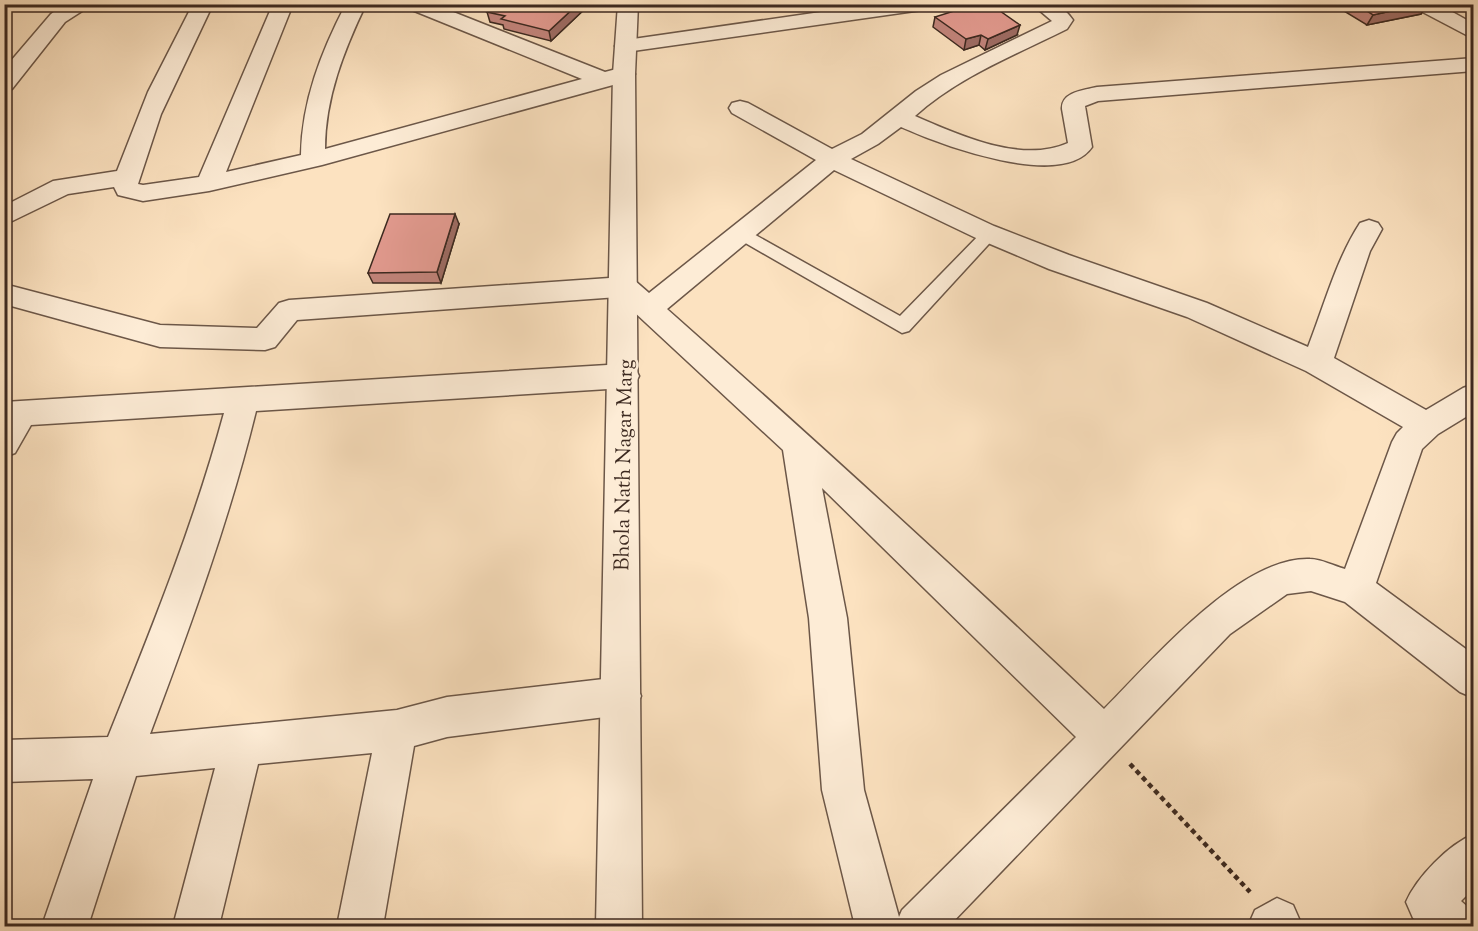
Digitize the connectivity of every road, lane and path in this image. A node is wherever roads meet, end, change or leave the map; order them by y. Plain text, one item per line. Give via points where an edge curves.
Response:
1 (83, 4) edge
2 (203, 4) edge
3 (283, 4) edge
4 (356, 4) edge
5 (414, 4) edge
6 (628, 4) edge
7 (922, 4) edge
8 (1042, 4) edge
9 (1422, 4) edge
10 (1468, 26) edge
11 (1473, 64) edge
12 (618, 67) junction
13 (4, 84) edge
14 (740, 108) dead end
15 (900, 118) junction
16 (832, 159) junction
17 (313, 160) junction
18 (128, 177) junction
19 (209, 183) junction
20 (4, 217) edge
21 (1368, 229) dead end
22 (741, 233) junction
23 (990, 234) junction
24 (4, 294) edge
25 (636, 298) junction
26 (1317, 363) junction
27 (624, 376) junction
28 (1473, 396) edge
29 (243, 399) junction
30 (13, 414) edge
31 (1427, 425) junction
32 (4, 444) edge
33 (798, 444) junction
34 (1356, 589) junction
35 (1473, 679) edge
36 (621, 696) junction
37 (397, 730) junction
38 (1104, 737) junction
39 (242, 745) junction
40 (122, 757) junction
41 (4, 761) edge
42 (1473, 856) edge
43 (1274, 924) edge
44 (65, 927) edge
45 (196, 927) edge
46 (360, 927) edge
47 (619, 927) edge
48 (878, 927) edge
49 (918, 927) edge
50 (1455, 927) edge

1 - 13 street via 58,18
2 - 18 street via 157,94
3 - 19 street
4 - 17 street via 320,86
5 - 12 street
6 - 12 street, Bhola Nath Nagar Marg
7 - 12 street
8 - 15 street via 1060,16 1060,25 949,80
9 - 10 street
11 - 15 street via 1082,98 1073,103 1080,147 1071,153 1046,157 985,150
12 - 17 street
12 - 25 street, Bhola Nath Nagar Marg
14 - 16 street
15 - 16 street
16 - 22 street
16 - 23 street
17 - 19 street
18 - 19 street via 127,189 143,193
18 - 20 street via 63,187
21 - 26 street
22 - 23 lane via 902,326
22 - 25 street
23 - 26 street via 1197,310
24 - 25 street via 160,336 265,339 289,310
25 - 27 street, Bhola Nath Nagar Marg
25 - 33 street
26 - 31 street
27 - 29 street
27 - 36 street, Bhola Nath Nagar Marg
28 - 31 street
29 - 30 street
29 - 40 street via 219,488
30 - 32 street
31 - 34 street via 1408,442
33 - 38 street
33 - 48 street via 828,618 843,790
34 - 35 street
34 - 38 street via 1311,575 1280,579 1217,622
36 - 37 street via 447,717
36 - 47 street, Bhola Nath Nagar Marg
37 - 39 street
37 - 46 street
38 - 43 path
38 - 49 street
39 - 40 street
39 - 45 street
40 - 41 street
40 - 44 street
42 - 50 street via 1429,902

